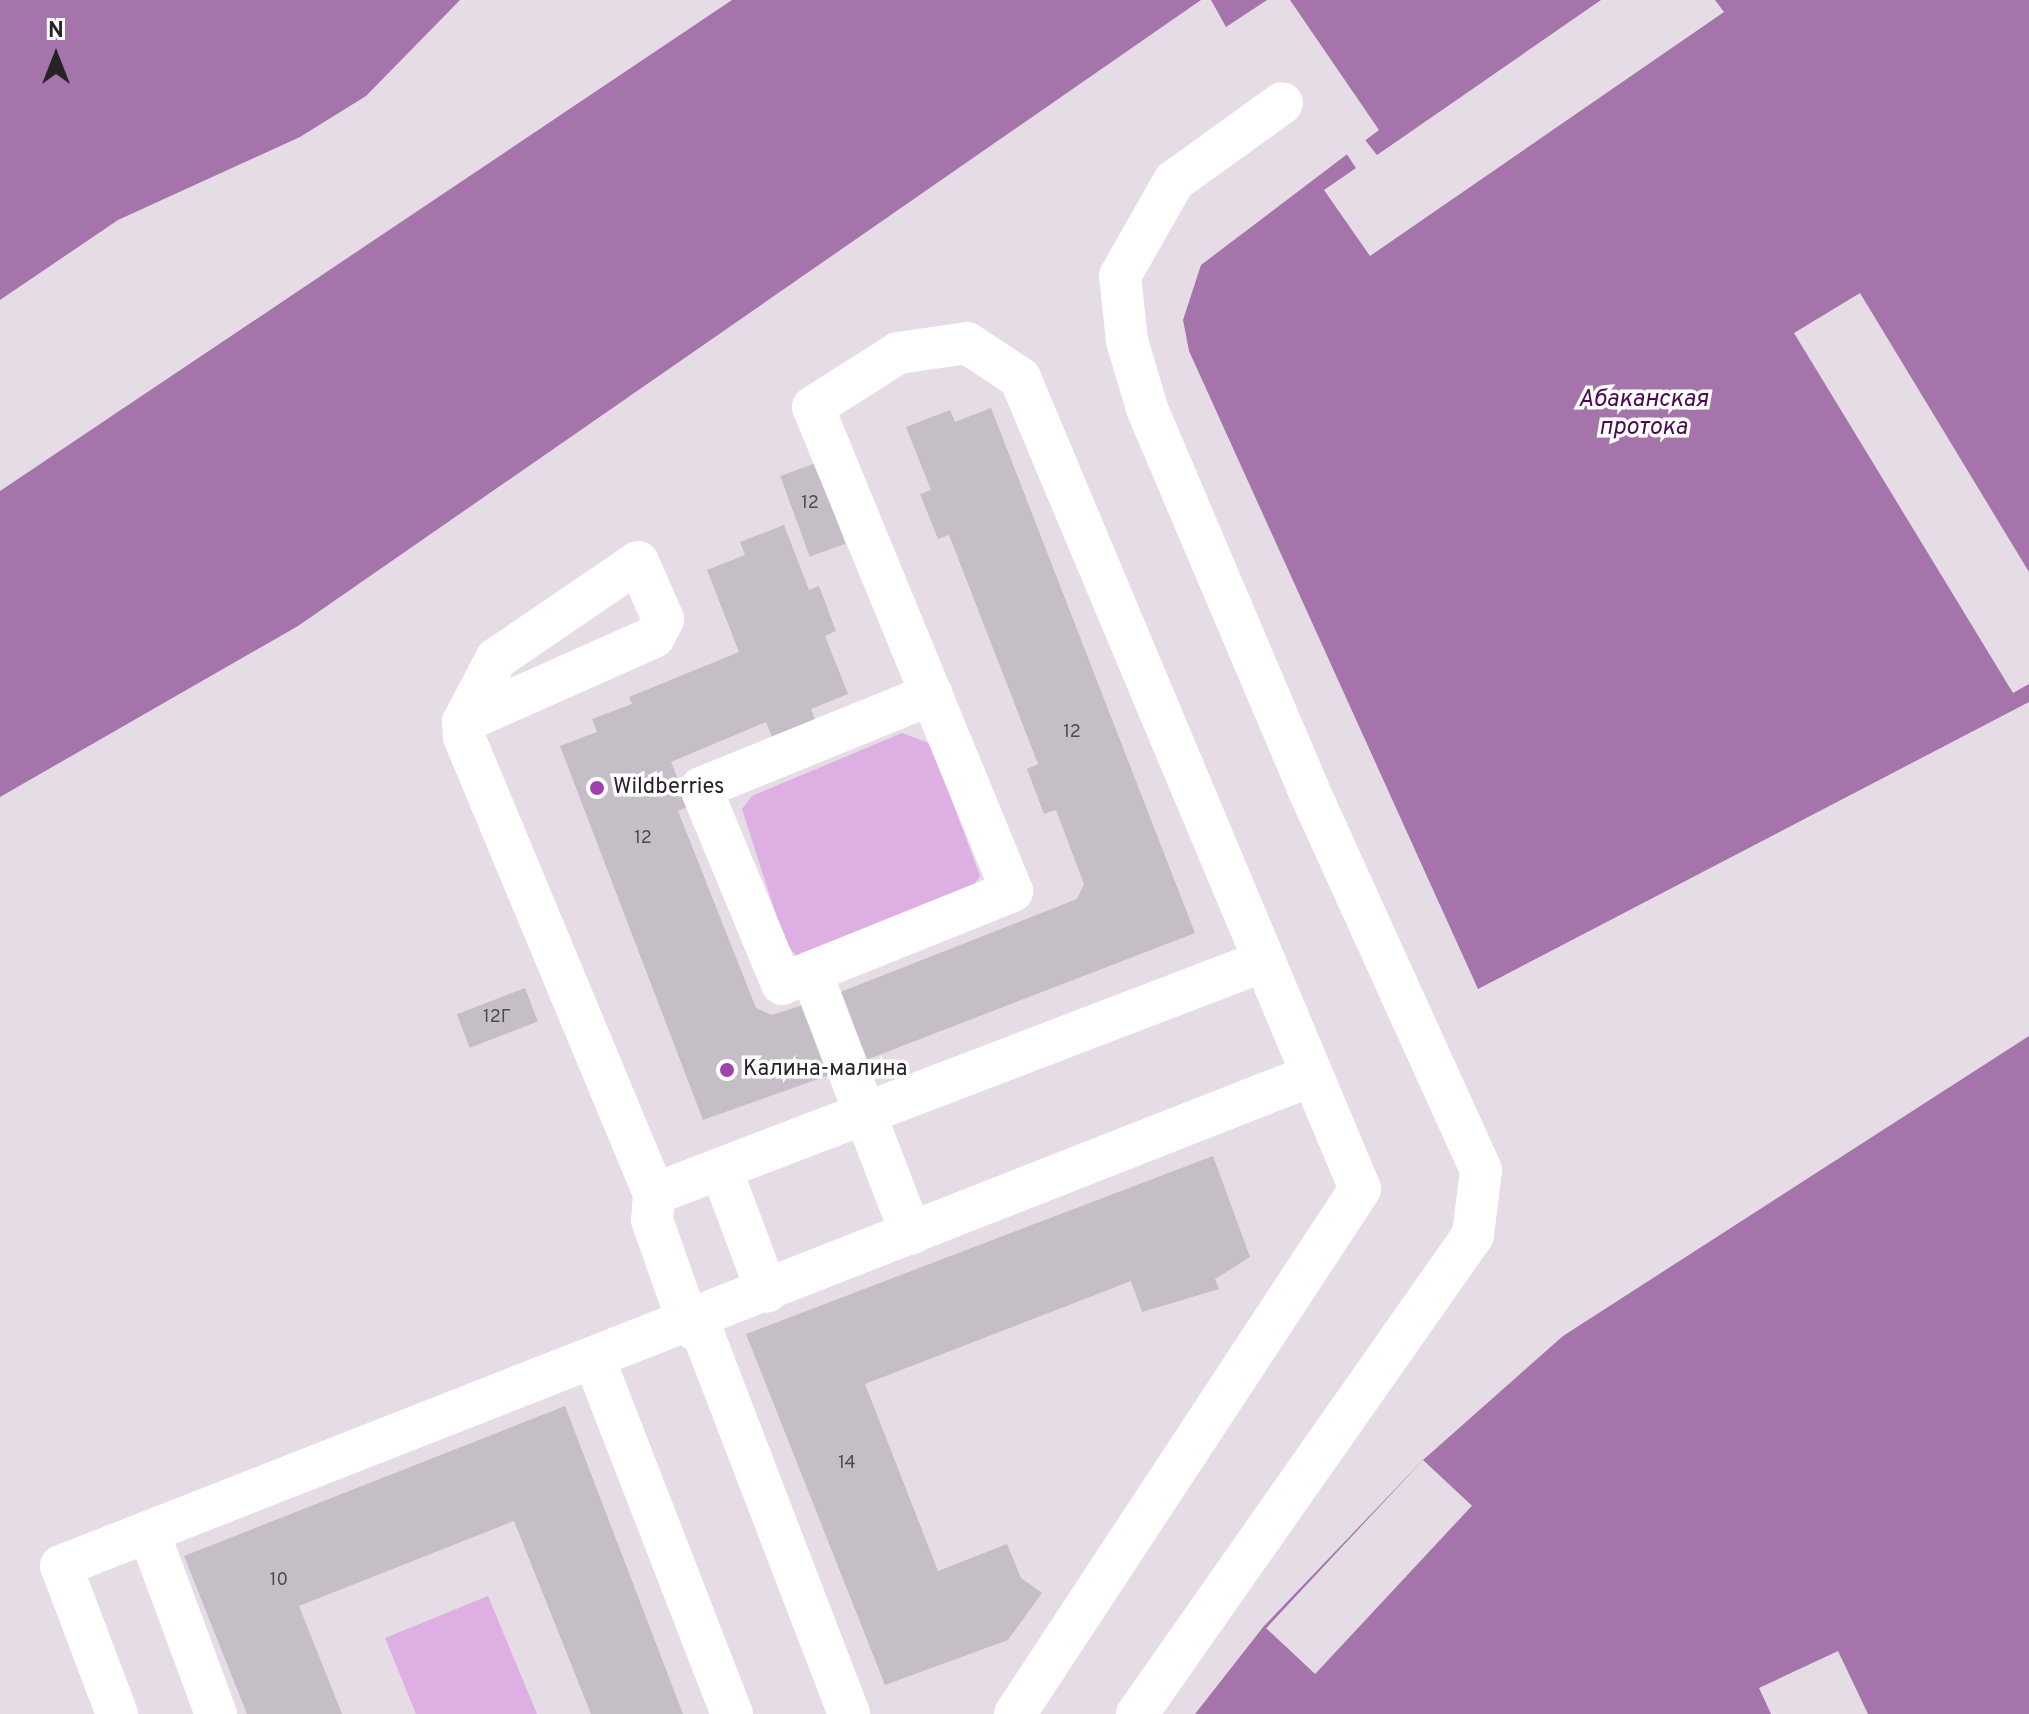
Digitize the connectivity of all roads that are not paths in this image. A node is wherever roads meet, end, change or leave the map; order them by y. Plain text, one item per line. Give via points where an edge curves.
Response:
1 (1282, 103) dead end
2 (932, 694) junction
3 (463, 722) junction
4 (1264, 961) junction
5 (811, 972) junction
6 (1310, 1076) junction
7 (865, 1113) junction
8 (721, 1169) junction
9 (654, 1194) junction
10 (911, 1234) junction
11 (767, 1292) junction
12 (689, 1325) junction
13 (595, 1361) junction
14 (149, 1533) junction
15 (117, 1714) edge
16 (216, 1714) edge
17 (732, 1714) edge
18 (849, 1714) edge
19 (1015, 1714) edge
20 (1137, 1714) edge

1 - 20 lane via 1174,181 1120,276 1127,341 1147,408 1308,788 1481,1170 1473,1235
2 - 4 lane via 813,407 898,353 967,343 1020,378
2 - 5 lane via 1012,891
2 - 5 lane via 701,788 782,984
3 - 3 lane via 654,637 663,619 638,562 496,659
3 - 9 lane
4 - 6 lane
4 - 7 lane
5 - 7 lane
6 - 10 lane
6 - 19 lane via 1360,1189
7 - 8 lane
7 - 10 lane
8 - 9 lane
8 - 11 lane
9 - 12 lane via 652,1220
10 - 11 lane
11 - 12 lane
12 - 13 lane
12 - 18 lane via 704,1336
13 - 14 lane
13 - 17 lane
14 - 15 lane via 61,1566
14 - 16 lane

